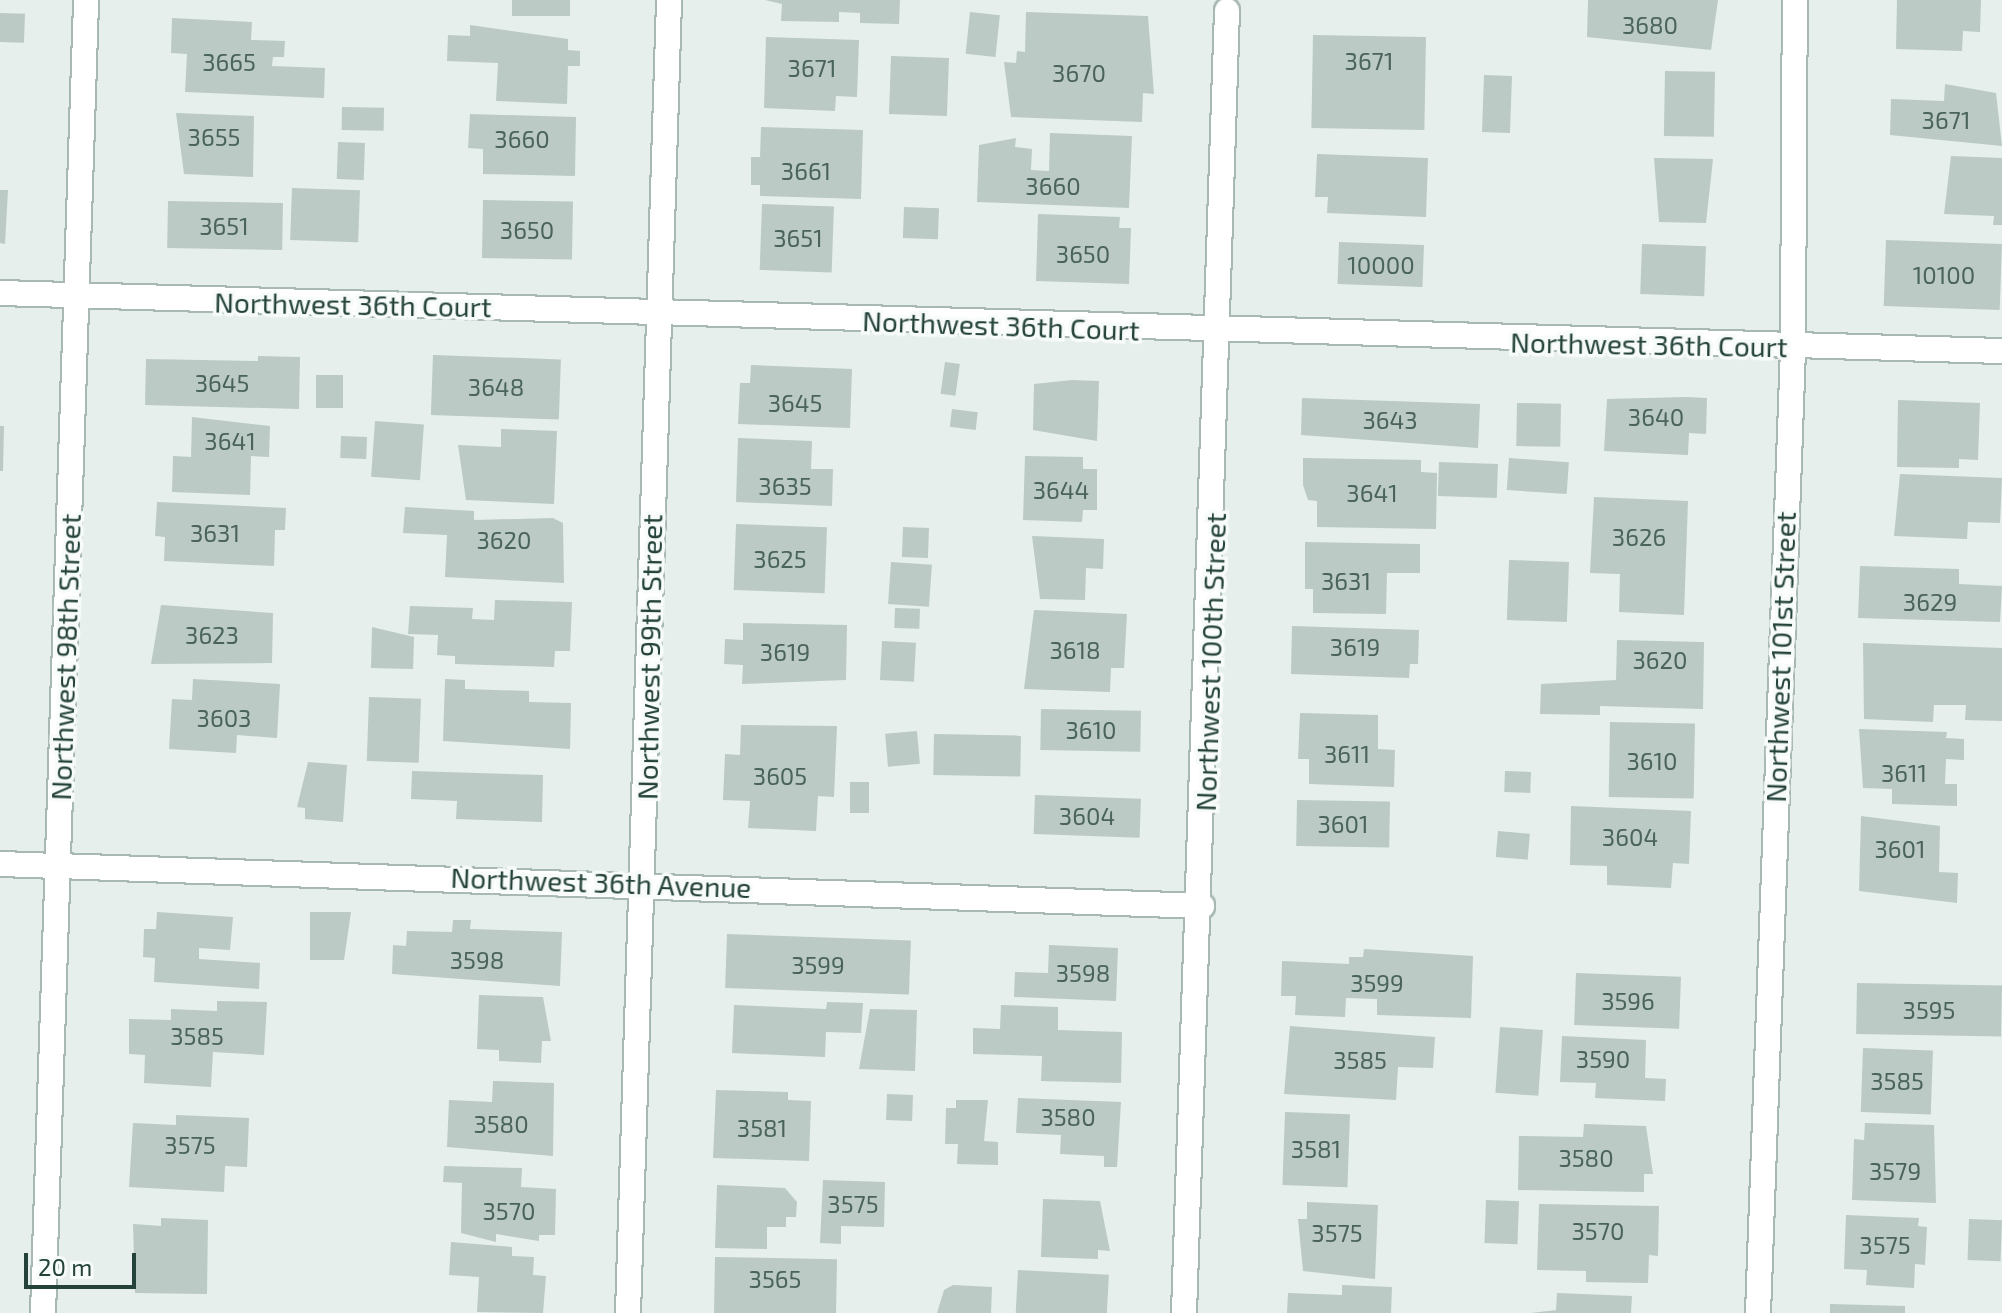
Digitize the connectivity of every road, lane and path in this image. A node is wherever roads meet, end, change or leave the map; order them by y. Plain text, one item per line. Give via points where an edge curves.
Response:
1 (86, 0) edge
2 (669, 0) edge
3 (1795, 0) edge
4 (1227, 11) dead end
5 (0, 293) edge
6 (77, 297) junction
7 (658, 311) junction
8 (1221, 334) junction
9 (1793, 347) junction
10 (2002, 351) edge
11 (0, 864) edge
12 (58, 867) junction
13 (643, 882) junction
14 (1202, 906) junction
15 (43, 1313) edge
16 (628, 1313) edge
17 (1184, 1313) edge
18 (1758, 1313) edge

1 - 6 street, Northwest 98th Street
2 - 7 street, Northwest 99th Street
3 - 9 street, Northwest 101st Street
4 - 8 street, Northwest 100th Street
5 - 6 street, Northwest 36th Court
6 - 7 street, Northwest 36th Court
6 - 12 street, Northwest 98th Street
7 - 8 street, Northwest 36th Court
7 - 13 street, Northwest 99th Street
8 - 9 street, Northwest 36th Court
8 - 14 street, Northwest 100th Street
9 - 10 street, Northwest 36th Court
9 - 18 street, Northwest 101st Street
11 - 12 street, Northwest 36th Avenue
12 - 13 street, Northwest 36th Avenue
12 - 15 street, Northwest 98th Street
13 - 14 street, Northwest 36th Avenue
13 - 16 street, Northwest 99th Street
14 - 17 street, Northwest 100th Street

